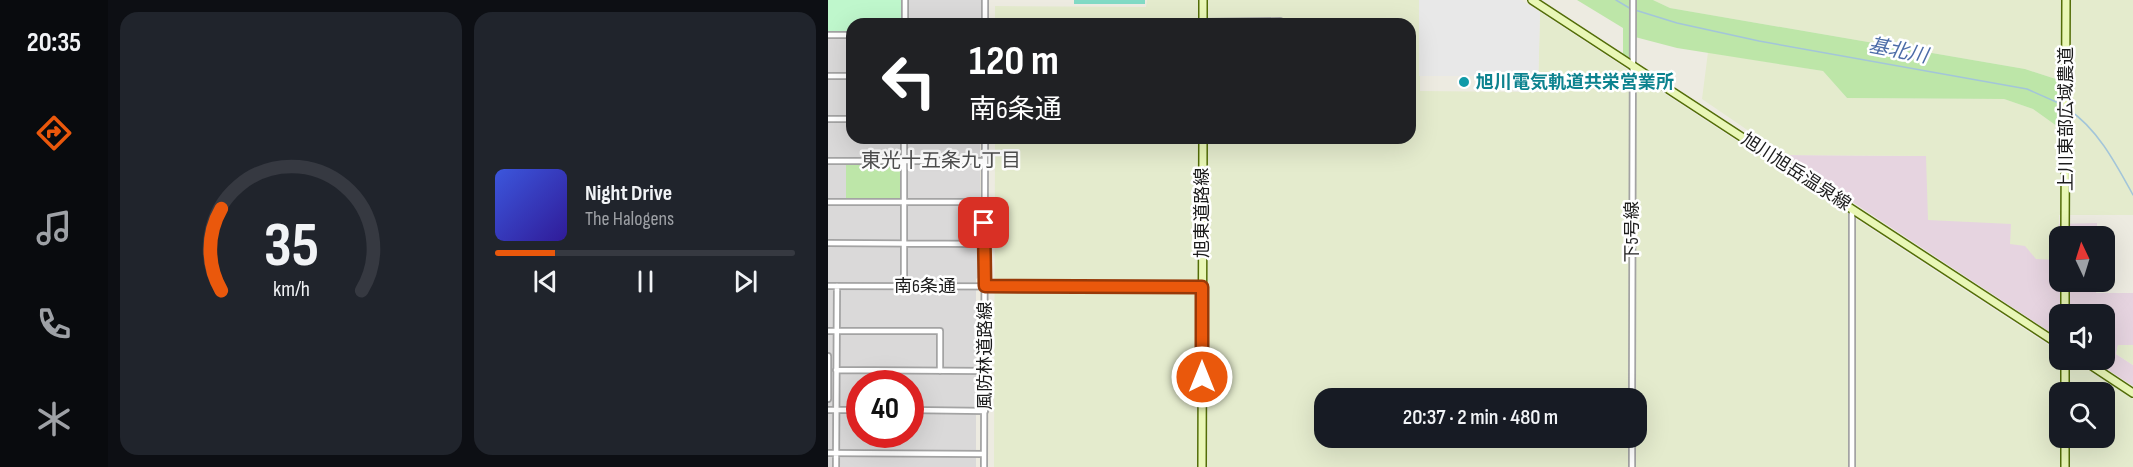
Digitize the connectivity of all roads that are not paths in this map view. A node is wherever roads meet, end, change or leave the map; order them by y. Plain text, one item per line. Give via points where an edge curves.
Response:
1 (905, 0) edge
2 (985, 0) edge
3 (1203, 0) edge
4 (1532, 0) edge
5 (2066, 0) edge
6 (1633, 1) edge
7 (905, 18) edge
8 (985, 18) edge
9 (1203, 18) edge
10 (828, 35) edge
11 (846, 35) edge
12 (1632, 64) junction
13 (828, 76) edge
14 (846, 76) edge
15 (828, 119) edge
16 (846, 119) edge
17 (904, 144) edge
18 (985, 144) edge
19 (1203, 144) edge
20 (828, 161) edge
21 (904, 161) junction
22 (984, 161) junction
23 (828, 202) edge
24 (904, 202) junction
25 (985, 202) junction
26 (1852, 208) junction
27 (2065, 226) edge
28 (828, 243) edge
29 (904, 244) junction
30 (984, 244) junction
31 (828, 285) edge
32 (837, 286) junction
33 (904, 286) junction
34 (985, 286) junction
35 (1202, 287) junction
36 (828, 330) edge
37 (837, 331) junction
38 (2049, 338) edge
39 (828, 356) edge
40 (836, 370) junction
41 (2098, 370) edge
42 (940, 371) junction
43 (985, 371) junction
44 (1632, 388) edge
45 (2133, 393) edge
46 (828, 399) edge
47 (828, 410) edge
48 (837, 410) junction
49 (846, 410) edge
50 (924, 410) edge
51 (985, 411) junction
52 (1632, 448) edge
53 (2065, 448) edge
54 (828, 453) edge
55 (837, 453) junction
56 (984, 454) junction
57 (836, 467) edge
58 (984, 467) edge
59 (1202, 467) edge
60 (1632, 467) edge
61 (1852, 467) edge
62 (2064, 467) edge

1 - 7 street
2 - 8 street
3 - 9 main road
4 - 12 main road, 旭川旭岳温泉線
5 - 27 main road, 上川東部広域農道
6 - 12 street, 下5号線
10 - 11 street
12 - 26 main road, 旭川旭岳温泉線
12 - 44 street, 下5号線
13 - 14 street
15 - 16 street
17 - 21 street
18 - 22 street, 風防林道路線
19 - 35 main road, 旭東道路線
20 - 21 street
21 - 22 street
21 - 24 street
22 - 25 street, 風防林道路線
23 - 24 street
24 - 25 street
24 - 29 street
25 - 30 street, 風防林道路線
26 - 38 main road, 旭川旭岳温泉線
26 - 61 street
28 - 29 street
29 - 30 street
29 - 33 street
30 - 34 street, 風防林道路線
31 - 32 street, 南6条通
32 - 33 street, 南6条通
32 - 37 street
33 - 34 street, 南6条通
34 - 35 street, 南6条通
34 - 43 street, 風防林道路線
35 - 59 main road, 旭東道路線
36 - 37 street
37 - 40 street
37 - 42 street via 940,331
39 - 46 street
40 - 42 street
40 - 48 street
41 - 45 main road
42 - 43 street
43 - 51 street, 風防林道路線
47 - 48 street
48 - 49 street
48 - 55 street
50 - 51 street
51 - 56 street, 風防林道路線
52 - 60 street
53 - 62 main road
54 - 55 street
55 - 56 street
55 - 57 street
56 - 58 street, 風防林道路線

